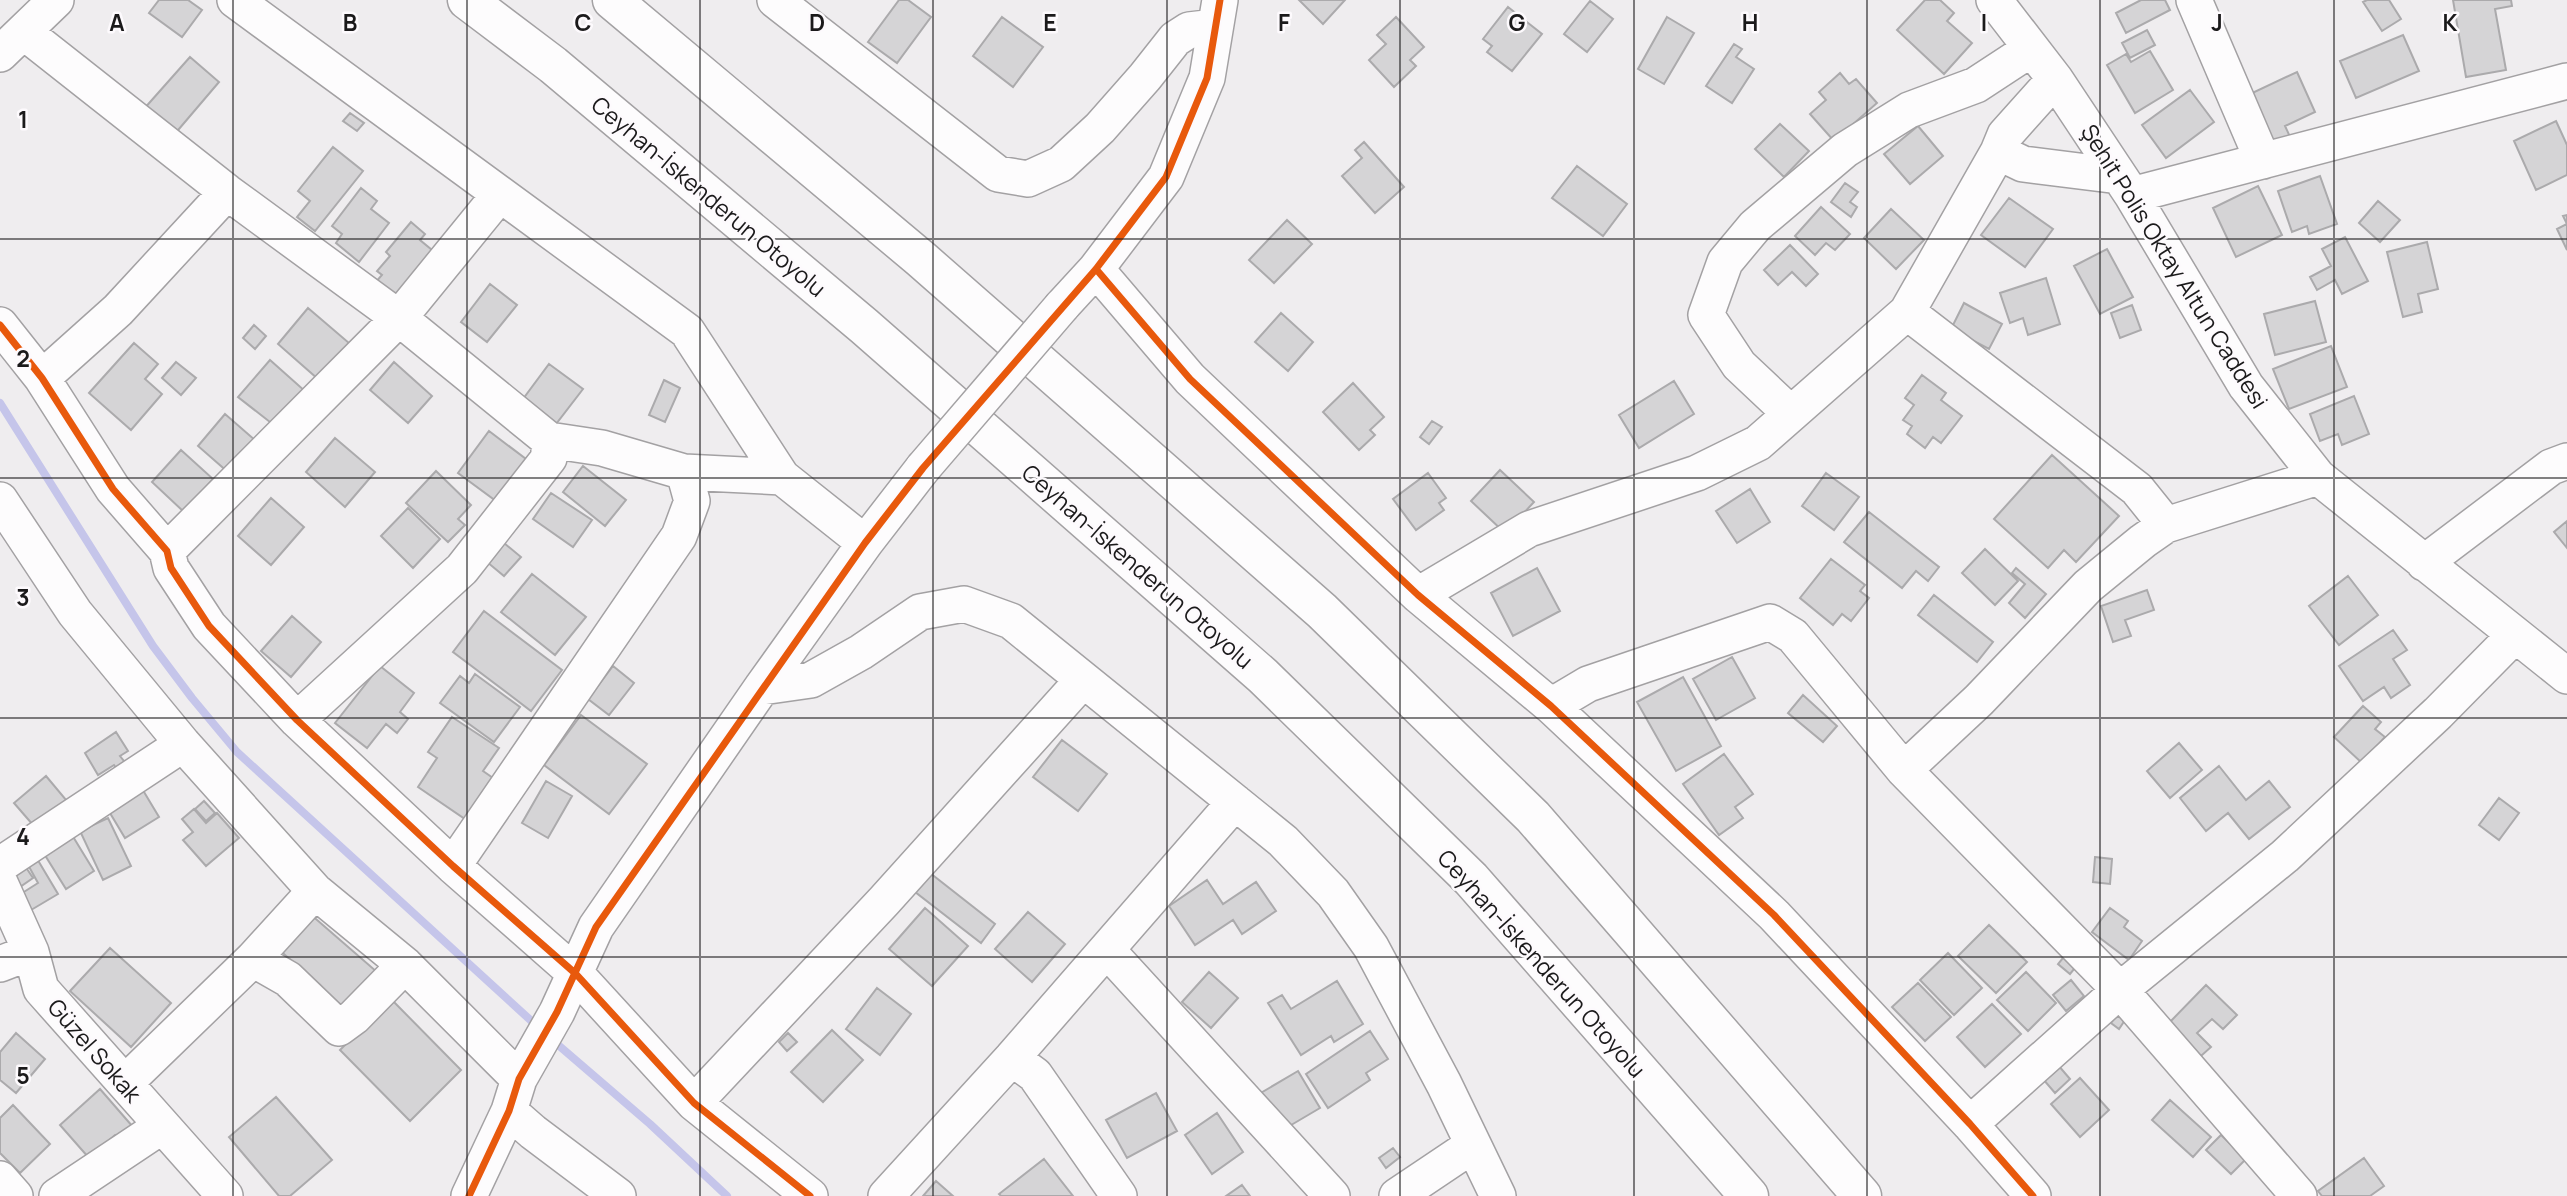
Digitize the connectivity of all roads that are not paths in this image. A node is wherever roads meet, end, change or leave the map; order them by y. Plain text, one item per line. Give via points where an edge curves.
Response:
1 (56, 0) edge
2 (236, 0) edge
3 (467, 0) edge
4 (612, 0) edge
5 (775, 0) edge
6 (1994, 0) edge
7 (2194, 0) edge
8 (1218, 14) edge
9 (12, 43) edge
10 (2031, 49) junction
11 (2055, 79) junction
12 (2567, 81) edge
13 (1998, 152) junction
14 (2263, 161) junction
15 (2126, 186) junction
16 (227, 192) junction
17 (500, 194) junction
18 (1096, 269) junction
19 (1907, 312) junction
20 (399, 318) junction
21 (0, 325) edge
22 (42, 378) junction
23 (1791, 414) junction
24 (549, 440) junction
25 (2567, 461) edge
26 (684, 472) junction
27 (782, 477) junction
28 (2318, 477) junction
29 (0, 501) edge
30 (2166, 525) junction
31 (865, 543) junction
32 (167, 551) junction
33 (2424, 563) junction
34 (1418, 594) junction
35 (2515, 635) junction
36 (2567, 676) edge
37 (1083, 680) junction
38 (762, 687) junction
39 (1551, 706) junction
40 (296, 720) junction
41 (183, 744) junction
42 (1904, 770) junction
43 (1236, 802) junction
44 (0, 865) edge
45 (453, 866) junction
46 (0, 883) edge
47 (315, 891) junction
48 (1107, 950) junction
49 (15, 958) edge
50 (253, 959) junction
51 (405, 965) junction
52 (576, 974) junction
53 (2120, 990) junction
54 (1012, 1058) junction
55 (521, 1080) junction
56 (125, 1083) junction
57 (694, 1102) junction
58 (1970, 1124) junction
59 (162, 1126) junction
60 (1473, 1145) junction
61 (0, 1179) edge
62 (15, 1196) edge
63 (57, 1196) edge
64 (225, 1196) edge
65 (469, 1196) edge
66 (618, 1196) edge
67 (810, 1196) edge
68 (886, 1196) edge
69 (1119, 1196) edge
70 (1332, 1196) edge
71 (1397, 1196) edge
72 (1498, 1196) edge
73 (1749, 1196) edge
74 (1863, 1196) edge
75 (2033, 1196) edge
76 (2299, 1196) edge

1 - 9 street
2 - 17 street
3 - 73 highway, Ceyhan-İskenderun Otoyolu via 553,65 864,326 1263,676 1471,879
4 - 74 highway via 921,259 1322,611 1533,817
5 - 8 street via 998,174 1028,179 1061,164 1100,128 1175,39
6 - 10 street, Şehit Polis Oktay Altun Caddesi
7 - 14 street
8 - 18 street via 1207,78 1166,177
9 - 16 street
10 - 11 street, Şehit Polis Oktay Altun Caddesi
10 - 23 street via 1976,85 1909,110 1845,150 1755,226 1725,262 1706,315 1739,365
11 - 13 street via 2005,135
11 - 15 street, Şehit Polis Oktay Altun Caddesi
12 - 14 street
13 - 15 street via 2023,164
13 - 19 street
14 - 15 street
15 - 28 street, Şehit Polis Oktay Altun Caddesi via 2246,386
16 - 20 street
16 - 22 street via 118,310
17 - 20 street
17 - 27 street via 687,331
18 - 31 street, bridge via 923,468
18 - 34 street via 1190,379
19 - 23 street
19 - 30 street via 2137,489
20 - 24 street
20 - 32 street
21 - 22 street
22 - 32 street via 113,489
23 - 34 street via 1758,443 1697,473 1529,529
24 - 26 street via 602,448
24 - 40 street via 549,458 462,569
25 - 33 street via 2552,467
26 - 27 street
26 - 45 street via 692,501 679,536
27 - 31 street
28 - 30 street
28 - 33 street, Şehit Polis Oktay Altun Caddesi
29 - 41 street via 75,613
30 - 42 street via 2088,586 1979,700
31 - 38 street
32 - 40 street via 171,568 209,626
33 - 35 street, Şehit Polis Oktay Altun Caddesi
34 - 39 street
35 - 36 street, Şehit Polis Oktay Altun Caddesi
35 - 53 street via 2285,856
37 - 38 street via 1011,621 964,604 920,612 811,680
37 - 43 street
37 - 57 street
38 - 52 street via 596,927
39 - 42 street via 1587,684 1770,622 1793,636
39 - 58 street via 1774,915
40 - 45 street
41 - 44 street
41 - 47 street
42 - 53 street
43 - 48 street
43 - 60 street via 1283,841 1333,893 1371,947
45 - 52 street
46 - 49 street, Güzel Sokak
47 - 50 street
47 - 51 street
48 - 54 street
48 - 70 street
49 - 56 street, Güzel Sokak
50 - 51 street via 288,979 339,1028
50 - 56 street
51 - 55 street
52 - 55 street
52 - 57 street
53 - 58 street
53 - 76 street
54 - 68 street
54 - 69 street via 1035,1075
55 - 65 street
55 - 66 street via 533,1132
56 - 59 street, Güzel Sokak
57 - 67 street
58 - 75 street
59 - 63 street
59 - 64 street, Güzel Sokak
60 - 71 street
60 - 72 street
61 - 62 street

